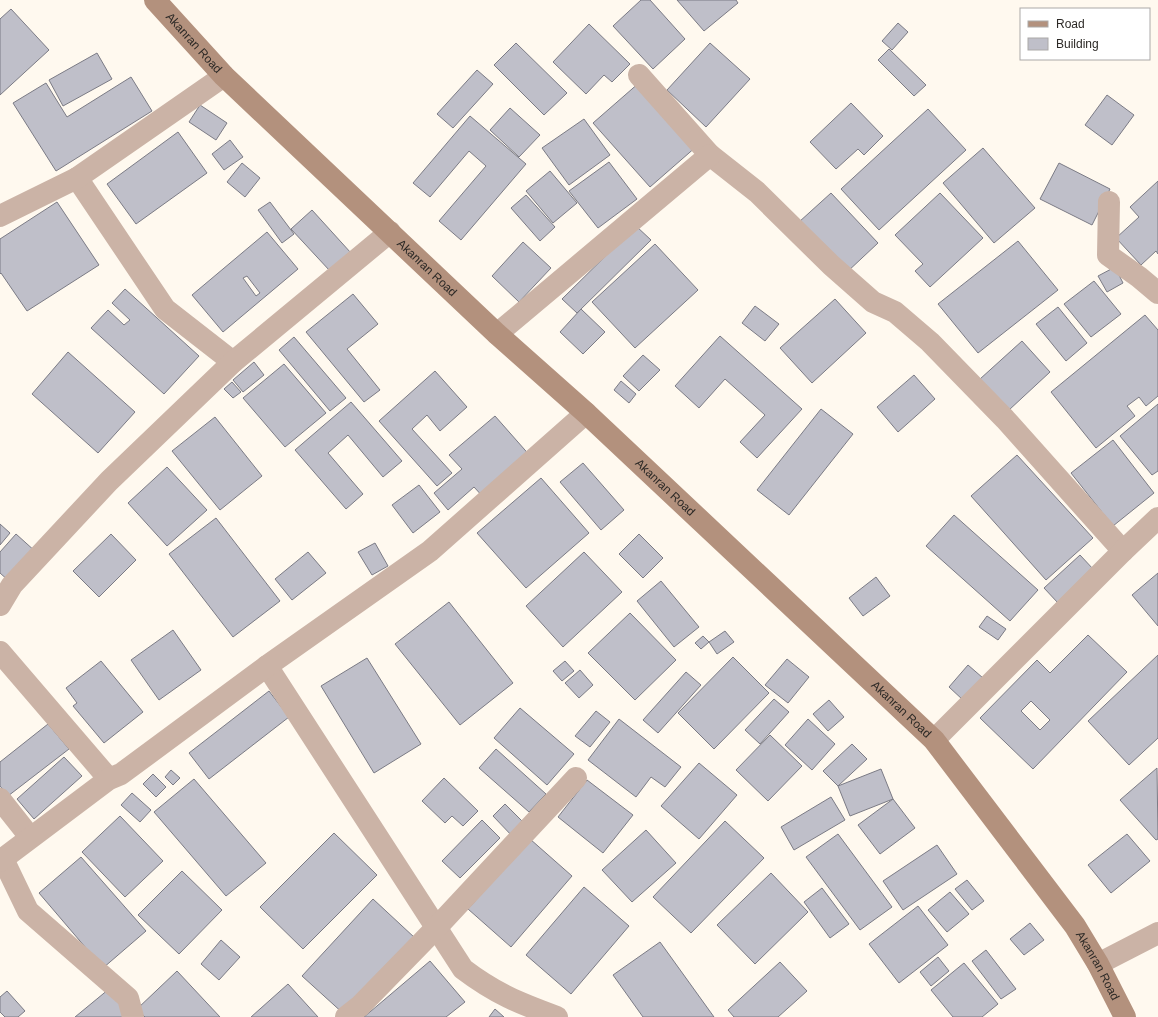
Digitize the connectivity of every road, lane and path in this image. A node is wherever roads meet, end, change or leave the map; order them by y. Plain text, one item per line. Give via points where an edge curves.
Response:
1 (164, 3) edge
2 (224, 76) junction
3 (639, 76) dead end
4 (710, 155) junction
5 (77, 178) junction
6 (1109, 202) dead end
7 (0, 216) edge
8 (390, 232) junction
9 (1158, 293) edge
10 (497, 334) junction
11 (233, 362) junction
12 (586, 413) junction
13 (1158, 518) edge
14 (1123, 550) junction
15 (0, 605) edge
16 (0, 652) edge
17 (267, 666) junction
18 (934, 740) junction
19 (576, 778) dead end
20 (109, 779) junction
21 (0, 799) edge
22 (30, 837) junction
23 (1, 860) edge
24 (437, 927) junction
25 (1158, 933) edge
26 (1098, 964) junction
27 (133, 1017) edge
28 (346, 1017) edge
29 (557, 1017) edge
30 (1125, 1017) edge

1 - 2 main road, Akanran Road
2 - 5 street
2 - 8 main road, Akanran Road
3 - 4 street
4 - 10 street
4 - 14 street via 757,192 831,265 873,302 895,312 930,342 1005,419
5 - 7 street
5 - 11 street via 165,309
6 - 9 street via 1108,255
8 - 10 main road, Akanran Road
8 - 11 street
10 - 12 main road, Akanran Road
11 - 15 street via 109,481 12,585
12 - 17 street via 430,550
12 - 18 main road, Akanran Road
13 - 14 street
14 - 18 street
16 - 20 street
17 - 20 street via 120,774
17 - 24 street
18 - 26 main road, Akanran Road via 1075,926
19 - 24 street
20 - 22 street
21 - 22 street
22 - 23 street
23 - 27 street via 28,911 128,998
24 - 28 street via 360,1006
24 - 29 street via 463,969 484,985 512,1001
25 - 26 street
26 - 30 main road, Akanran Road

